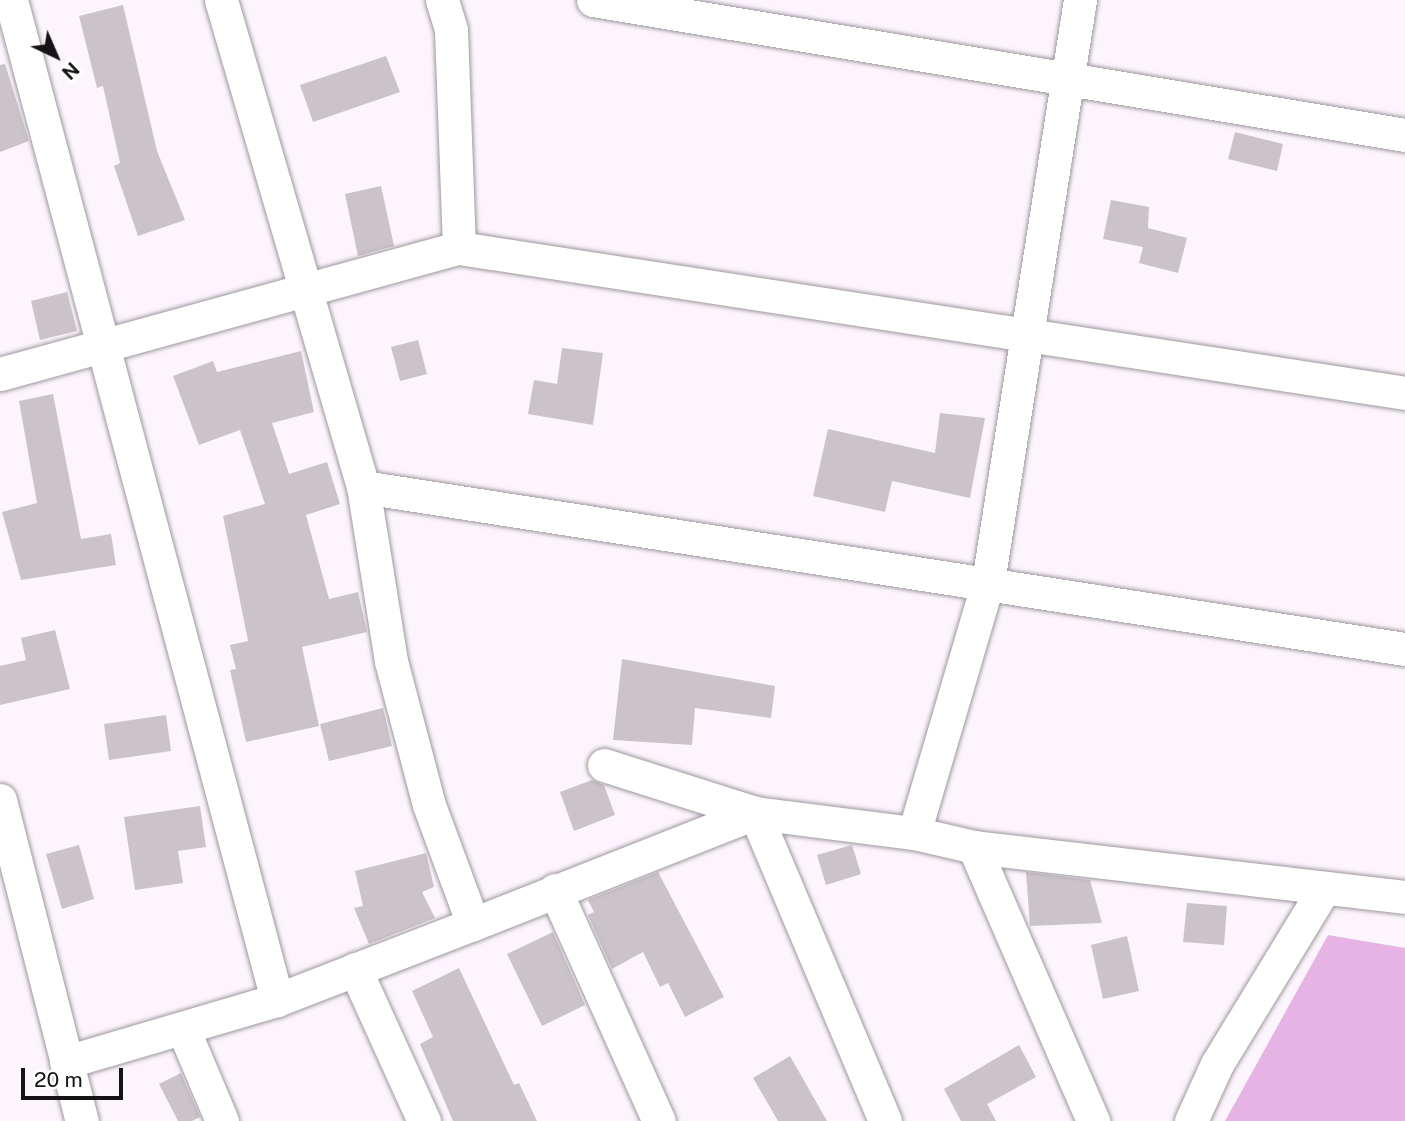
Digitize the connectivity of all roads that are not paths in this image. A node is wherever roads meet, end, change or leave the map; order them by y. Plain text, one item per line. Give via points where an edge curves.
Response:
1 (12, 0) edge
2 (221, 0) edge
3 (442, 0) edge
4 (593, 0) edge
5 (1080, 0) edge
6 (1065, 77) junction
7 (1405, 135) edge
8 (459, 248) junction
9 (307, 294) junction
10 (1027, 335) junction
11 (103, 351) junction
12 (0, 374) edge
13 (1405, 393) edge
14 (363, 487) junction
15 (988, 582) junction
16 (1405, 649) edge
17 (604, 765) dead end
18 (0, 800) edge
19 (755, 813) junction
20 (914, 832) junction
21 (974, 847) junction
22 (1324, 889) junction
23 (555, 890) junction
24 (1405, 897) edge
25 (473, 925) junction
26 (355, 969) junction
27 (277, 1000) junction
28 (184, 1031) junction
29 (66, 1062) junction
30 (82, 1121) edge
31 (222, 1121) edge
32 (424, 1121) edge
33 (659, 1121) edge
34 (885, 1121) edge
35 (1093, 1121) edge
36 (1191, 1121) edge

1 - 11 street
2 - 9 street
3 - 8 street via 451,30
4 - 6 street
5 - 6 street
6 - 7 street
6 - 10 street
8 - 9 street
8 - 10 street
9 - 11 street
9 - 14 street
10 - 13 street
10 - 15 street
11 - 12 street
11 - 27 street
14 - 15 street
14 - 25 street via 391,661 429,805
15 - 16 street
15 - 20 street
17 - 19 street
18 - 29 street
19 - 20 street
19 - 23 street
19 - 34 street
20 - 21 street
21 - 22 street
21 - 35 street
22 - 24 street
22 - 36 street via 1217,1064
23 - 25 street
23 - 33 street
25 - 26 street
26 - 27 street
26 - 32 street
27 - 28 street
28 - 29 street
28 - 31 street
29 - 30 street

